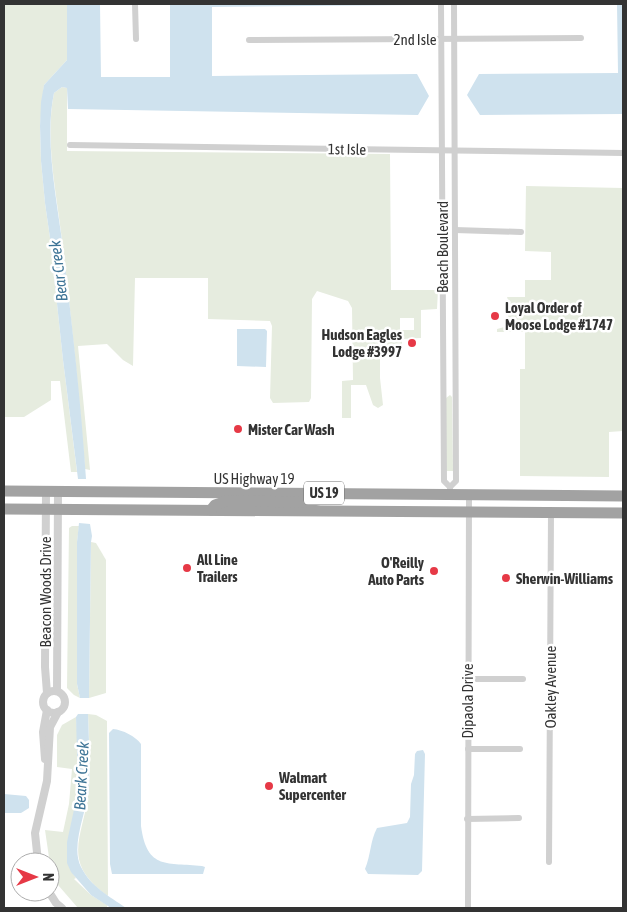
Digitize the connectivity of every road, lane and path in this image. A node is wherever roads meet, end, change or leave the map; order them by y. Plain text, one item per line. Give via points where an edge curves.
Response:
1 (135, 4) edge
2 (441, 4) edge
3 (454, 4) edge
4 (581, 38) dead end
5 (136, 39) dead end
6 (441, 39) junction
7 (454, 39) junction
8 (249, 40) dead end
9 (70, 145) dead end
10 (442, 150) junction
11 (454, 151) junction
12 (623, 153) edge
13 (455, 230) junction
14 (521, 232) dead end
15 (442, 272) junction
16 (455, 272) junction
17 (443, 391) junction
18 (455, 391) junction
19 (450, 490) junction
20 (4, 491) edge
21 (46, 491) junction
22 (58, 491) junction
23 (345, 493) junction
24 (468, 494) junction
25 (623, 496) edge
26 (4, 509) edge
27 (46, 509) junction
28 (58, 509) junction
29 (211, 510) junction
30 (468, 512) junction
31 (551, 512) junction
32 (623, 513) edge
33 (523, 679) dead end
34 (467, 680) junction
35 (58, 691) junction
36 (46, 693) junction
37 (47, 710) junction
38 (58, 712) junction
39 (468, 749) junction
40 (520, 749) dead end
41 (47, 781) junction
42 (467, 818) junction
43 (519, 818) dead end
44 (37, 852) edge
45 (548, 862) dead end
46 (468, 908) edge

1 - 5 street
2 - 6 street, Beach Boulevard
3 - 7 street, Beach Boulevard
4 - 7 street, 2nd Isle
6 - 7 street, 2nd Isle
6 - 8 street, 2nd Isle
6 - 10 street, Beach Boulevard
7 - 11 street, Beach Boulevard
9 - 10 street, 1st Isle
10 - 11 street, 1st Isle
10 - 15 street, Beach Boulevard
11 - 12 street, 1st Isle
11 - 13 street, Beach Boulevard
13 - 14 street
13 - 16 street, Beach Boulevard
15 - 16 street
15 - 17 street, Beach Boulevard
16 - 18 street, Beach Boulevard
17 - 18 street
17 - 19 street, Beach Boulevard via 444,481
18 - 19 street, Beach Boulevard via 456,481
19 - 23 highway, US Highway 19 / US 19
19 - 24 highway, US Highway 19 / US 19
20 - 21 highway, US Highway 19 / US 19
21 - 22 highway, US Highway 19 / US 19
21 - 27 street, Beacon Woods Drive
22 - 23 highway, US Highway 19 / US 19
22 - 28 street, Beacon Woods Drive
23 - 29 highway via 310,502 227,501 214,505
24 - 25 highway, US Highway 19 / US 19
24 - 30 street, Dipaola Drive
26 - 27 highway, US 19
27 - 28 highway, US 19
27 - 36 street, Beacon Woods Drive
28 - 29 highway, US 19
28 - 35 street, Beacon Woods Drive
29 - 30 highway, US 19
30 - 31 highway, US 19
30 - 34 street, Dipaola Drive
31 - 32 highway, US 19
31 - 45 street, Oakley Avenue
33 - 34 street
34 - 39 street, Dipaola Drive
35 - 36 street
35 - 38 street, Beacon Woods Drive via 65,701 63,709
36 - 37 street, Beacon Woods Drive via 43,701
37 - 38 street
37 - 41 street, Beacon Woods Drive via 43,732
38 - 41 street, Beacon Woods Drive via 50,727
39 - 40 street
39 - 42 street, Dipaola Drive
41 - 44 street, Beacon Woods Drive via 35,833
42 - 43 street
42 - 46 street, Dipaola Drive via 472,872

